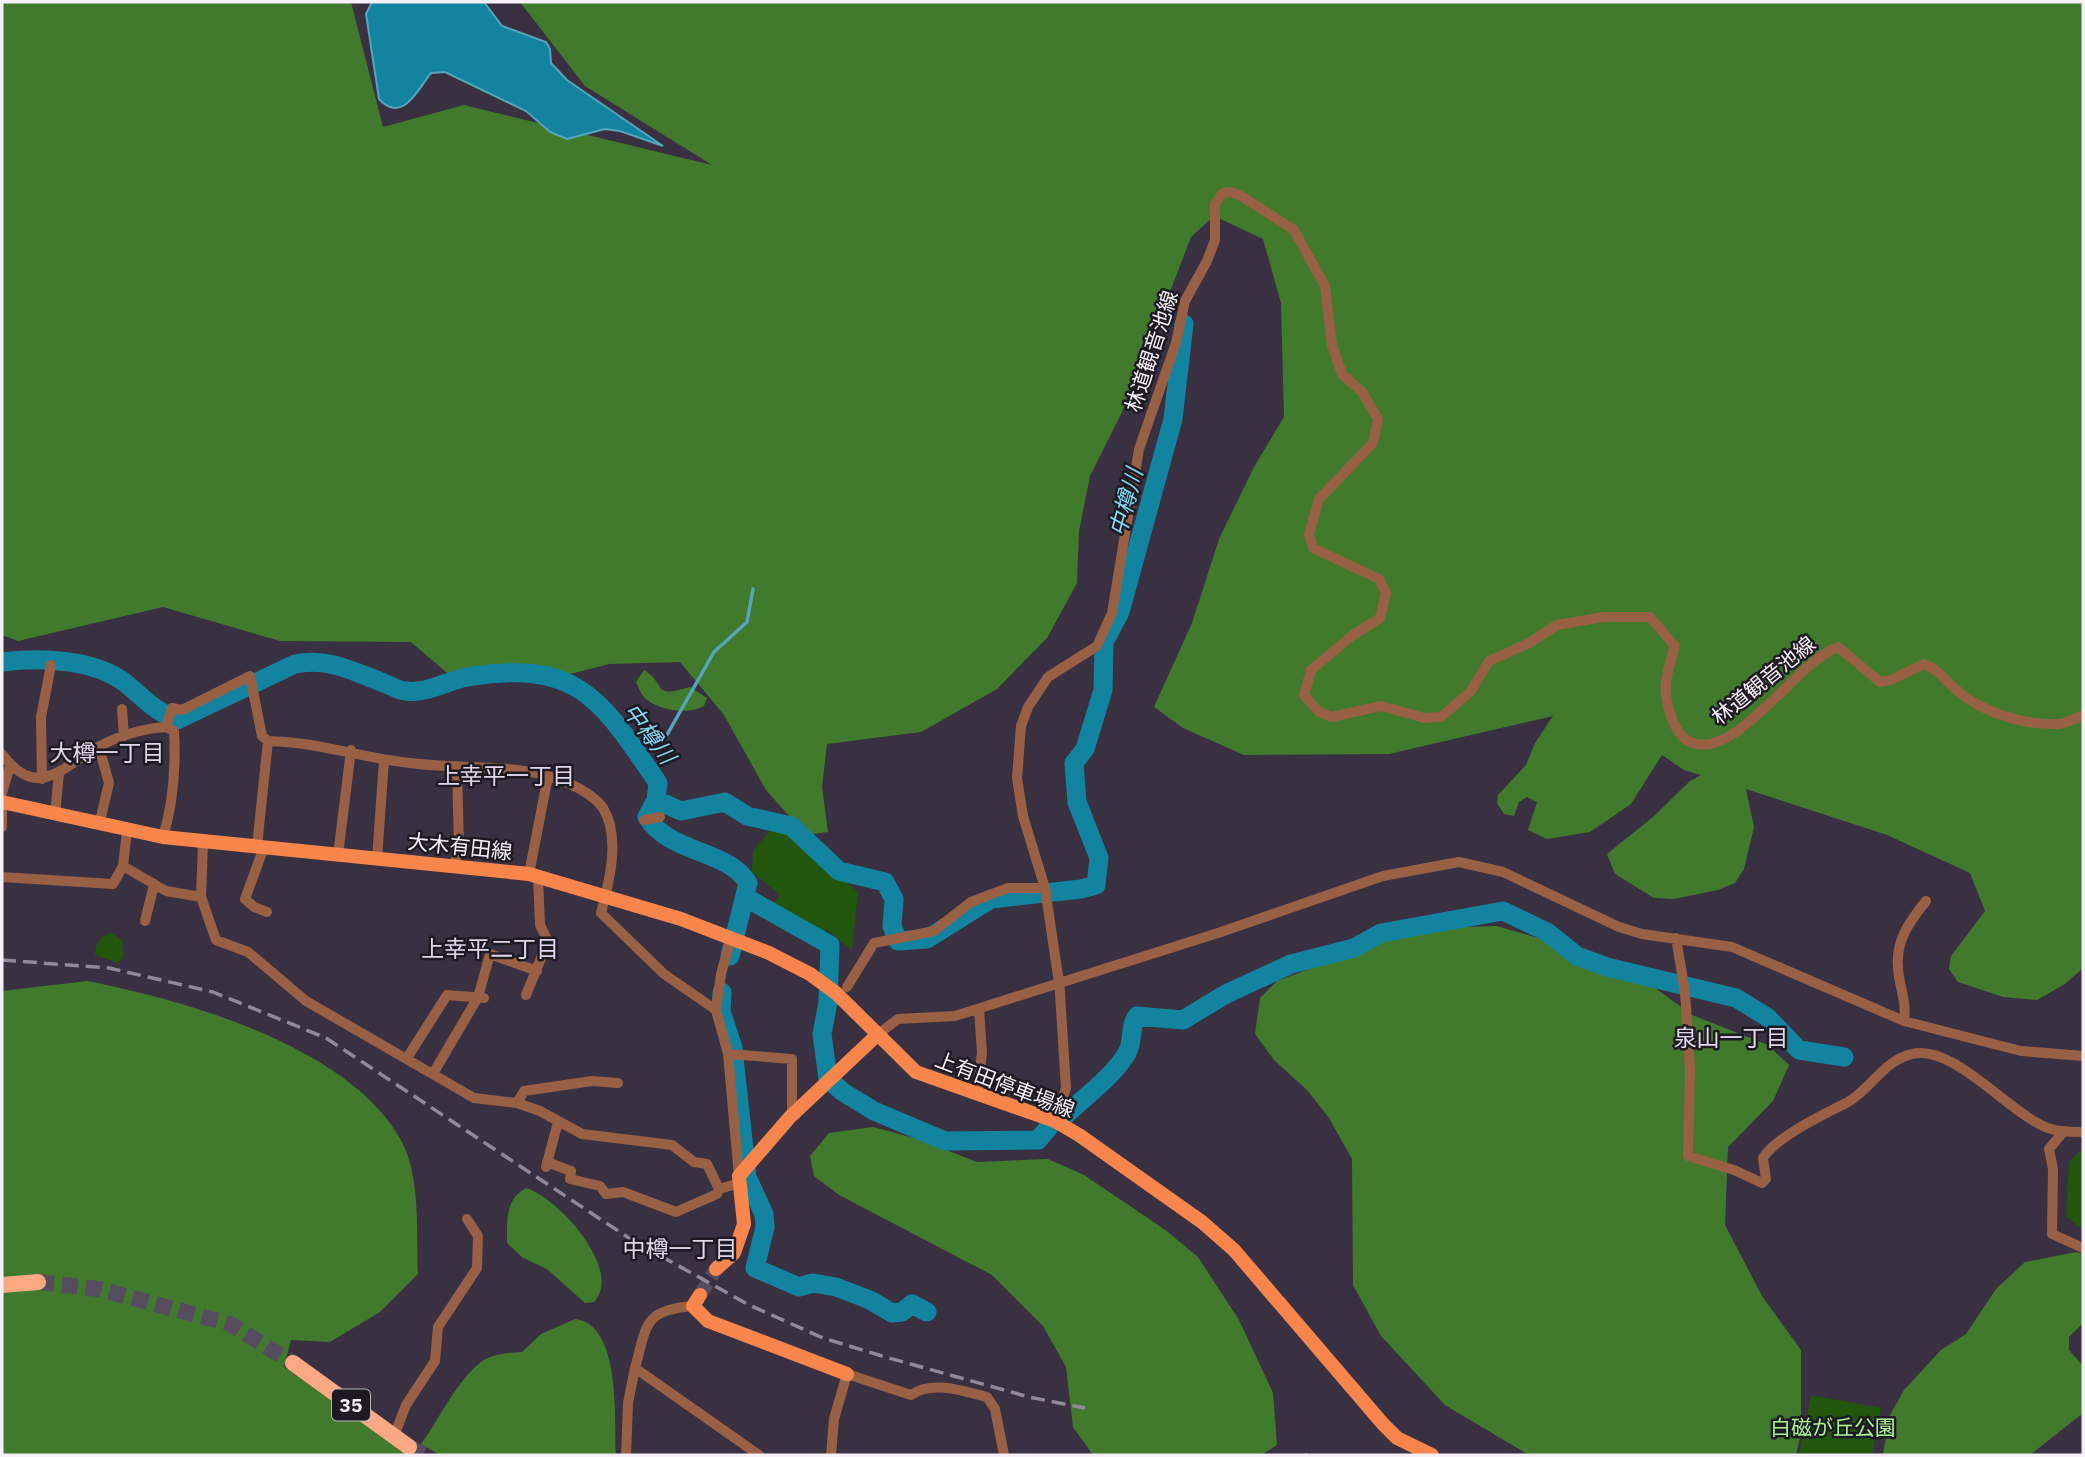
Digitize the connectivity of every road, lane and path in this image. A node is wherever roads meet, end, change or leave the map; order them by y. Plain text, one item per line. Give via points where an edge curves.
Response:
1 (51, 665) dead end
2 (122, 709) dead end
3 (2083, 715) edge
4 (168, 721) junction
5 (124, 736) junction
6 (268, 741) junction
7 (99, 747) junction
8 (351, 751) junction
9 (2, 754) edge
10 (384, 760) junction
11 (10, 765) junction
12 (457, 768) junction
13 (59, 773) junction
14 (548, 776) junction
15 (42, 779) junction
16 (2, 793) edge
17 (2, 802) edge
18 (55, 815) junction
19 (660, 817) dead end
20 (644, 820) dead end
21 (99, 825) junction
22 (2, 827) edge
23 (127, 831) junction
24 (163, 837) junction
25 (203, 843) junction
26 (260, 847) junction
27 (338, 855) junction
28 (377, 859) junction
29 (454, 865) junction
30 (123, 866) junction
31 (533, 875) junction
32 (2, 877) edge
33 (154, 885) junction
34 (1045, 888) junction
35 (606, 895) junction
36 (201, 897) junction
37 (1926, 901) dead end
38 (267, 912) dead end
39 (145, 921) dead end
40 (731, 938) junction
41 (1676, 938) junction
42 (537, 971) junction
43 (1059, 983) junction
44 (847, 987) dead end
45 (526, 995) dead end
46 (482, 998) junction
47 (979, 1009) junction
48 (716, 1010) junction
49 (1904, 1021) junction
50 (877, 1035) junction
51 (2082, 1053) edge
52 (733, 1054) junction
53 (407, 1058) junction
54 (434, 1072) junction
55 (618, 1083) dead end
56 (977, 1095) junction
57 (517, 1103) junction
58 (792, 1116) junction
59 (1055, 1121) junction
60 (558, 1122) junction
61 (2064, 1131) junction
62 (2083, 1132) edge
63 (740, 1179) junction
64 (719, 1189) junction
65 (467, 1219) dead end
66 (2083, 1248) edge
67 (716, 1269) tunnel mouth
68 (38, 1282) tunnel mouth
69 (2, 1285) edge
70 (696, 1301) joint
71 (293, 1363) tunnel mouth
72 (635, 1368) junction
73 (847, 1374) junction
74 (394, 1436) junction
75 (409, 1447) tunnel mouth
76 (626, 1455) edge
77 (759, 1455) edge
78 (831, 1455) edge
79 (1004, 1455) edge
80 (1432, 1455) edge

1 - 15 street via 41,717
2 - 5 street
3 - 34 street, 林道観音池線 via 2060,724 2003,717 1981,707 1940,671 1924,664 1880,682 1838,647 1814,661 1726,739 1701,746 1686,740 1674,726 1665,683 1674,645 1650,617 1604,617 1557,625 1489,661 1471,691 1441,717 1424,718 1381,706 1331,717 1318,711 1304,695 1311,670 1380,618 1386,593 1379,579 1313,548 1309,534 1312,518 1319,499 1373,443 1378,419 1362,392 1342,374 1332,345 1325,286 1294,230 1243,197 1223,193 1215,204 1215,240 1185,301 1139,449 1112,613 1097,646 1048,677 1021,726 1017,778 1023,816
4 - 5 street
4 - 6 street via 172,708 182,709 250,677 262,736
4 - 24 street via 174,731 175,761 173,803
5 - 7 street
6 - 8 street
6 - 26 street
7 - 13 street
7 - 21 street via 109,783
8 - 10 street
8 - 27 street
9 - 11 street
10 - 12 street
10 - 28 street
11 - 15 street via 29,779
11 - 16 street
12 - 14 street
12 - 29 street via 459,839
13 - 15 street
13 - 18 street
14 - 31 street
14 - 35 street via 567,783 605,810 613,867
17 - 18 main road, 大木有田線
17 - 22 street
18 - 21 main road, 大木有田線
19 - 20 street
21 - 23 main road, 大木有田線
23 - 24 main road, 大木有田線
23 - 30 street
24 - 25 main road, 大木有田線
25 - 26 main road, 大木有田線
25 - 36 street
26 - 27 main road, 大木有田線
26 - 38 street via 245,899
27 - 28 main road, 大木有田線
28 - 29 main road, 大木有田線
29 - 31 main road, 大木有田線
30 - 32 street via 113,884
30 - 33 street
31 - 35 main road, 大木有田線
31 - 42 street via 540,925 548,941
33 - 36 street
33 - 39 street
34 - 43 street, 林道観音池線
34 - 43 street
34 - 44 street via 1008,888 971,902 934,931 874,943
35 - 40 main road, 大木有田線
35 - 48 street via 601,913 664,974
36 - 53 street via 216,940 248,952 306,1001
37 - 49 street via 1906,926 1896,956 1906,1006
40 - 48 street
40 - 50 main road, 大木有田線 via 810,974
41 - 43 street via 1619,927 1503,872 1459,862 1383,876
41 - 49 street via 1732,947
41 - 61 street via 1690,1070 1688,1156 1762,1183 1768,1150 1854,1098 1870,1081 1912,1054 1923,1053 1986,1084 2037,1123
42 - 45 street
42 - 46 street via 490,954
43 - 47 street
43 - 59 street via 1066,1088
46 - 53 street via 447,995
46 - 54 street
47 - 50 street via 956,1016 898,1018
47 - 56 street via 982,1053
48 - 52 street
49 - 51 street via 2021,1051
50 - 56 main road, 上有田停車場線 via 916,1072
50 - 58 main road
52 - 58 street via 792,1059
52 - 63 street
53 - 54 street
54 - 57 street via 474,1098
55 - 57 street via 592,1081 524,1091
56 - 59 main road, 上有田停車場線
57 - 60 street
58 - 63 main road
59 - 80 main road, 上有田停車場線 via 1221,1237 1360,1400 1397,1438
60 - 64 street via 582,1134 672,1145 694,1161 707,1164
60 - 64 street via 547,1165 571,1171 570,1179 598,1182 606,1194 623,1192 676,1212
61 - 62 street
61 - 66 street via 2049,1149 2052,1234
63 - 64 street
63 - 67 main road via 744,1224 734,1253
65 - 74 street via 478,1236 477,1268 438,1327 435,1361 406,1405
68 - 69 highway
70 - 72 street via 660,1311 651,1319
70 - 73 main road via 708,1321
71 - 74 highway, 35
72 - 76 street
72 - 77 street
73 - 78 street via 834,1419
73 - 79 street via 911,1395 921,1388 943,1388 988,1397 995,1409
74 - 75 highway, 35

